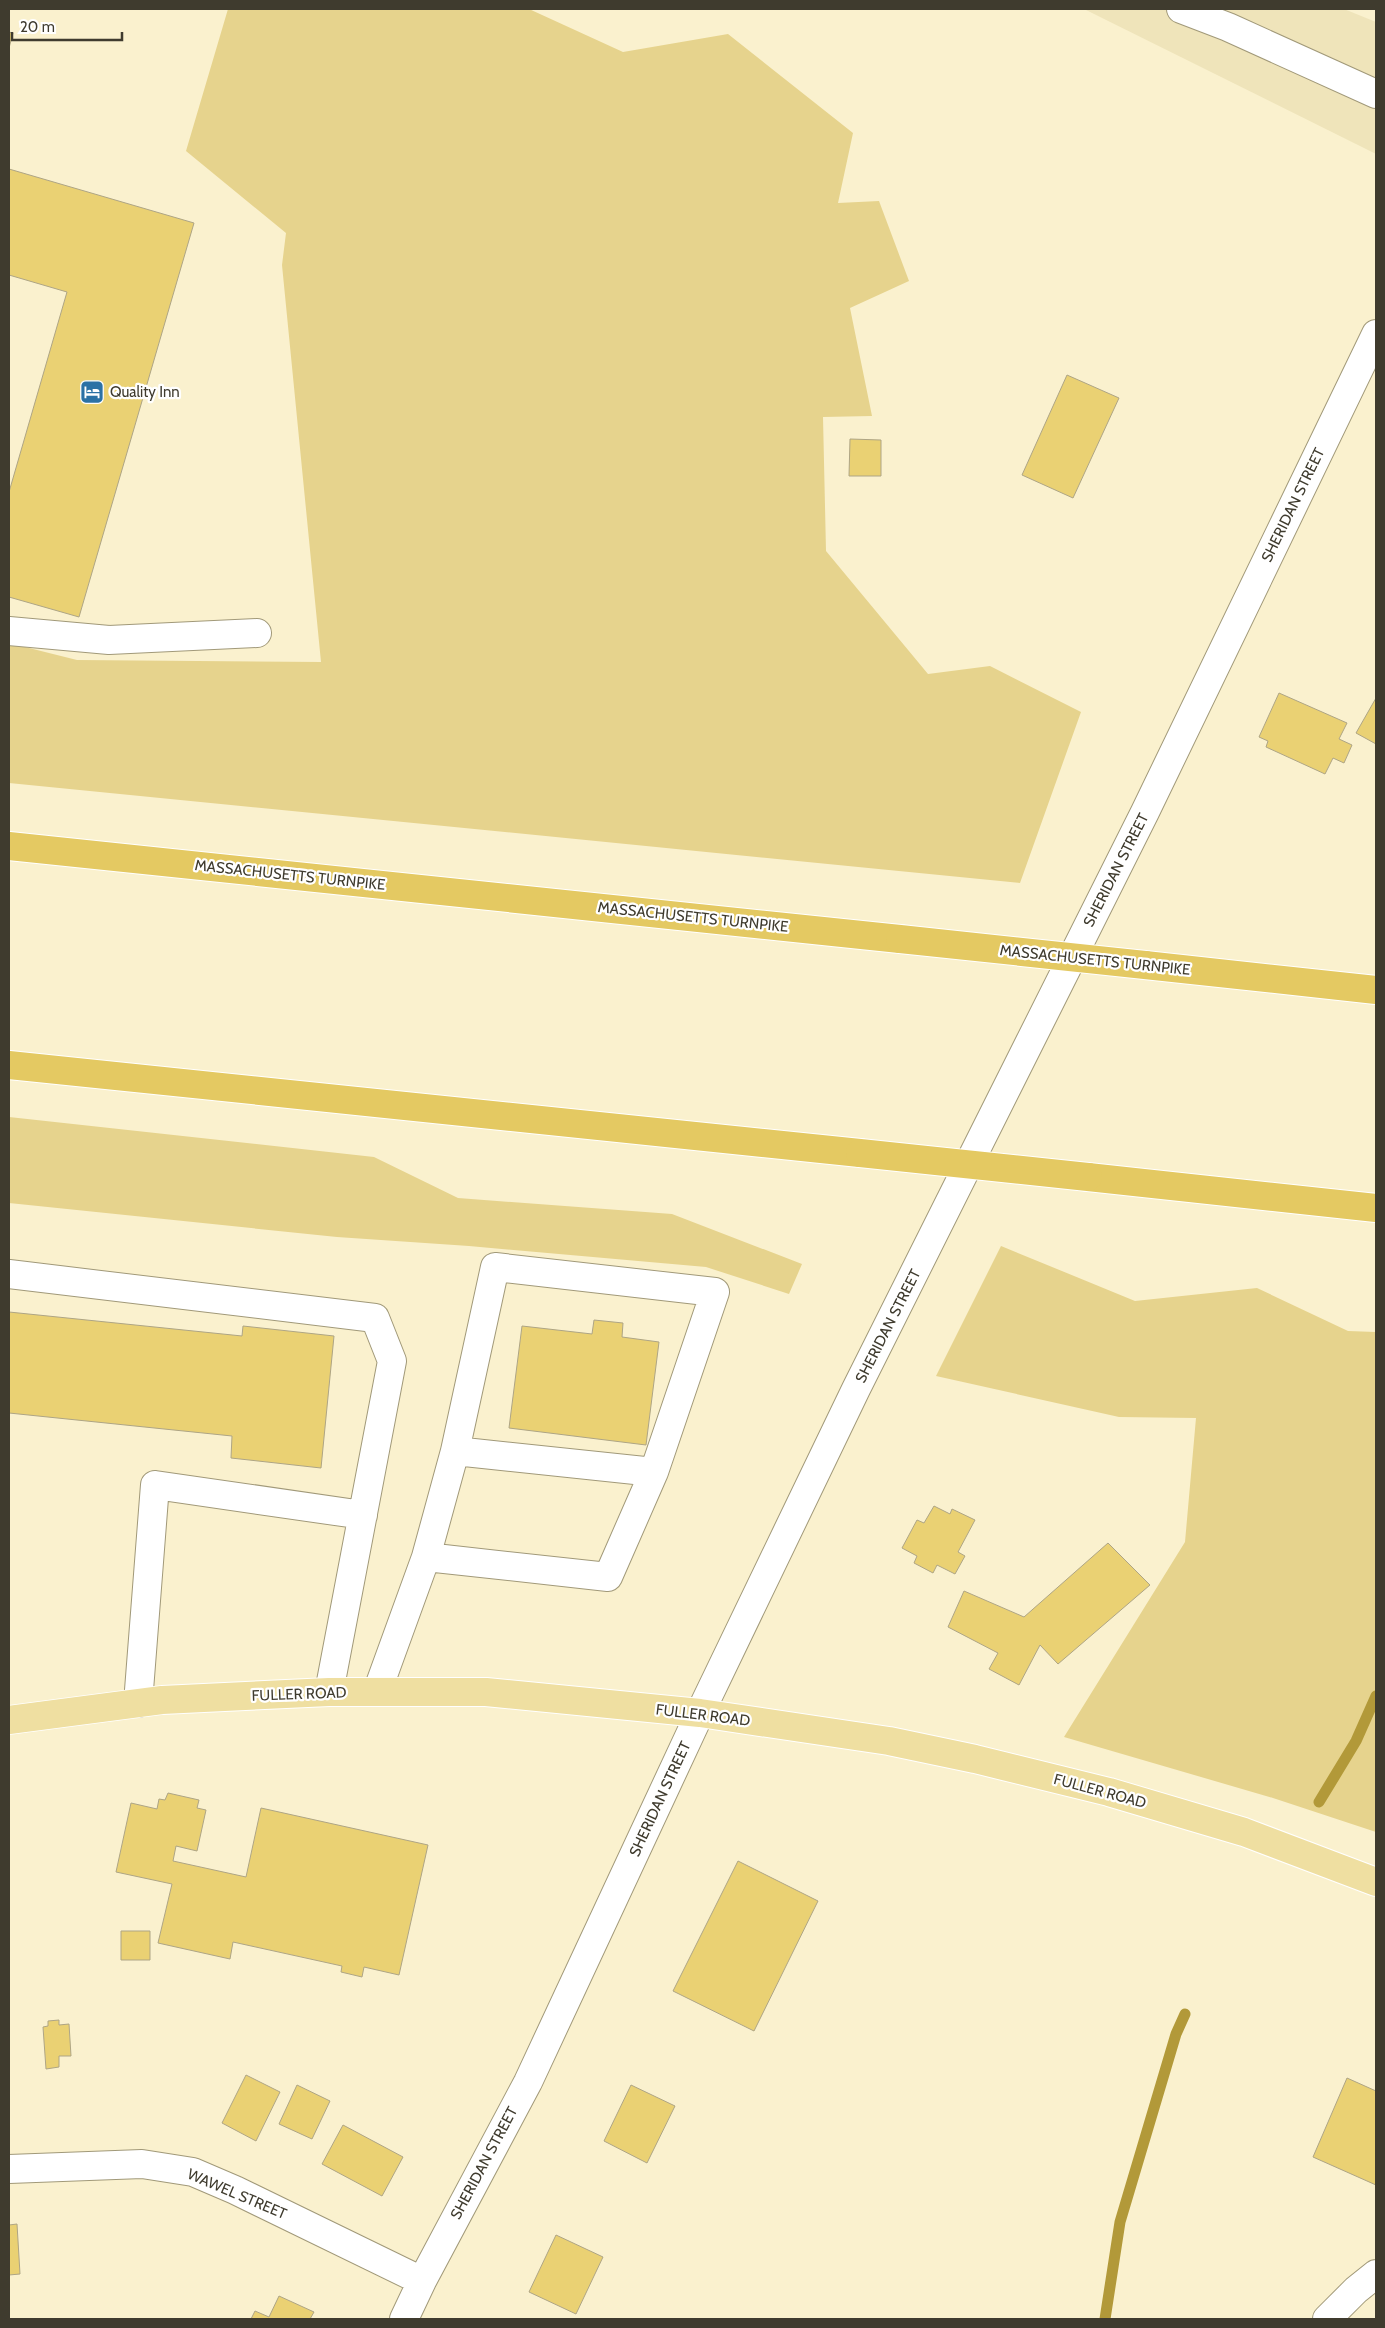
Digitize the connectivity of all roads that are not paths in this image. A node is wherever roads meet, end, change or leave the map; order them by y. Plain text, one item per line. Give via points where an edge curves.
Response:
1 (1181, 9) edge
2 (1376, 94) edge
3 (1376, 334) edge
4 (9, 631) edge
5 (257, 633) dead end
6 (9, 846) edge
7 (1376, 990) edge
8 (9, 1065) edge
9 (1376, 1208) edge
10 (9, 1274) edge
11 (455, 1451) junction
12 (654, 1472) junction
13 (363, 1516) junction
14 (426, 1557) junction
15 (329, 1692) junction
16 (377, 1692) junction
17 (138, 1703) junction
18 (700, 1713) junction
19 (9, 1720) edge
20 (1376, 1882) edge
21 (9, 2169) edge
22 (1376, 2274) edge
23 (422, 2280) junction
24 (404, 2319) edge
25 (1328, 2319) edge

1 - 2 street
3 - 18 street, SHERIDAN STREET via 1145,812 856,1389
4 - 5 street via 109,640
6 - 7 highway, MASSACHUSETTS TURNPIKE, bridge
8 - 9 highway, bridge
10 - 13 street via 375,1318 392,1361
11 - 12 street
11 - 12 street via 495,1267 715,1292
11 - 14 street
12 - 14 street via 608,1578
13 - 15 street
13 - 17 street via 155,1485
14 - 16 street
15 - 16 main road, FULLER ROAD
15 - 17 main road, FULLER ROAD
16 - 18 main road, FULLER ROAD via 486,1692
17 - 19 main road, FULLER ROAD
18 - 20 main road, FULLER ROAD via 889,1741 1109,1792 1244,1832
18 - 23 street, SHERIDAN STREET via 528,2082
21 - 23 street, WAWEL STREET via 142,2164 193,2172
22 - 25 street
23 - 24 street, SHERIDAN STREET

